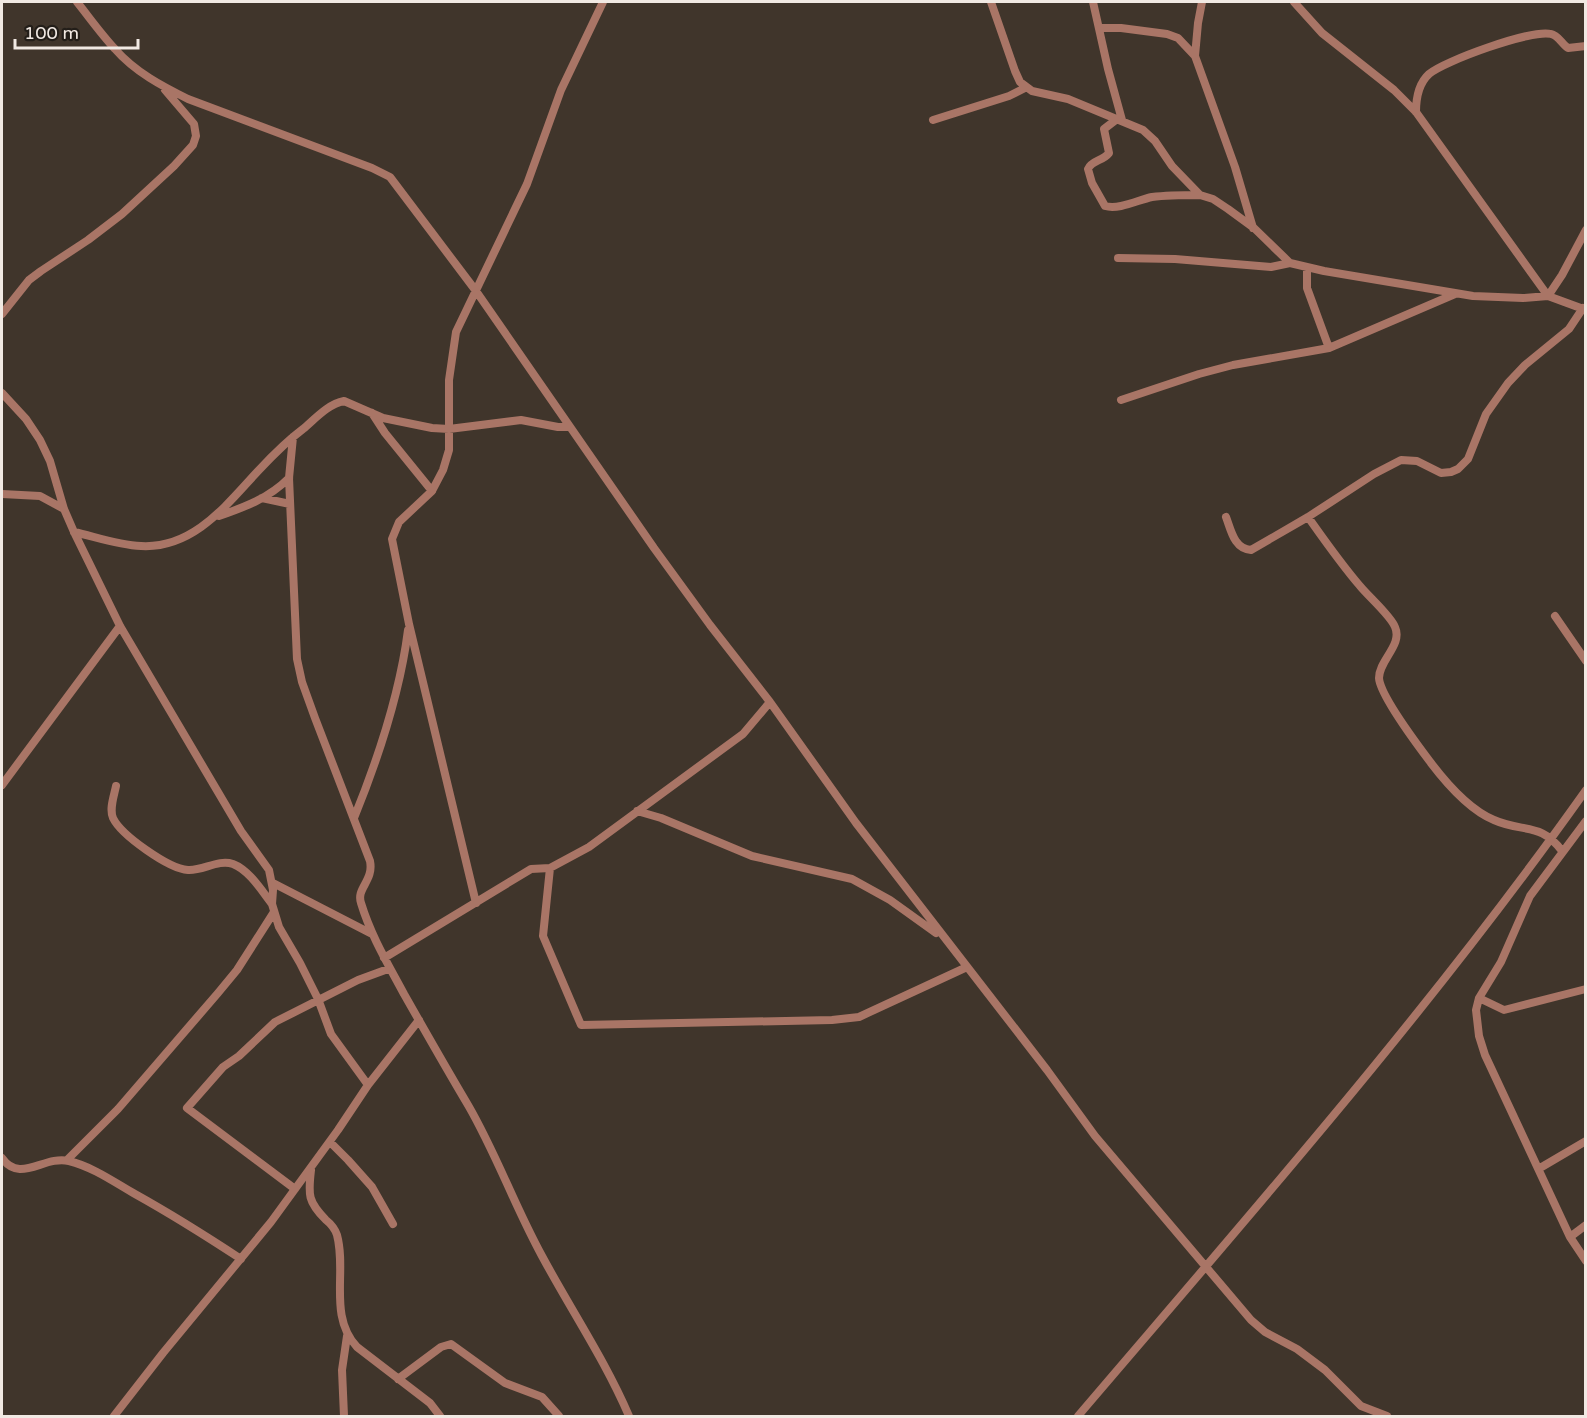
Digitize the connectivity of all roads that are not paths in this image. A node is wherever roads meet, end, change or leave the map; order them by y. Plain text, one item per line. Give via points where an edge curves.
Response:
1 (77, 2) edge
2 (603, 2) edge
3 (991, 2) edge
4 (1095, 2) edge
5 (1203, 2) edge
6 (1294, 2) edge
7 (1099, 28) junction
8 (1586, 46) edge
9 (1195, 56) junction
10 (162, 87) junction
11 (1025, 88) junction
12 (1416, 112) junction
13 (933, 120) dead end
14 (1119, 120) junction
15 (1200, 195) junction
16 (1254, 228) junction
17 (1586, 230) edge
18 (1118, 258) dead end
19 (1290, 263) junction
20 (1307, 267) junction
21 (476, 291) junction
22 (1456, 294) junction
23 (1548, 296) junction
24 (1584, 309) edge
25 (2, 314) edge
26 (1329, 348) junction
27 (2, 393) edge
28 (1121, 400) dead end
29 (371, 412) junction
30 (570, 427) junction
31 (449, 429) junction
32 (293, 437) junction
33 (289, 478) junction
34 (432, 491) junction
35 (2, 494) edge
36 (262, 498) junction
37 (290, 504) junction
38 (64, 509) junction
39 (216, 516) junction
40 (1226, 517) dead end
41 (1308, 517) junction
42 (74, 532) junction
43 (1555, 616) dead end
44 (409, 624) junction
45 (120, 626) junction
46 (1586, 661) edge
47 (770, 702) junction
48 (2, 785) edge
49 (116, 786) dead end
50 (1586, 790) edge
51 (637, 811) junction
52 (354, 818) junction
53 (1586, 821) edge
54 (1551, 838) junction
55 (1562, 851) junction
56 (550, 868) junction
57 (273, 883) junction
58 (476, 903) junction
59 (273, 908) junction
60 (372, 934) junction
61 (948, 942) junction
62 (384, 958) junction
63 (967, 967) junction
64 (388, 969) junction
65 (1586, 989) edge
66 (1479, 998) junction
67 (318, 999) junction
68 (419, 1020) junction
69 (368, 1085) junction
70 (1586, 1141) edge
71 (330, 1142) junction
72 (2, 1158) edge
73 (67, 1160) junction
74 (312, 1166) junction
75 (1540, 1168) junction
76 (295, 1189) junction
77 (393, 1224) dead end
78 (1586, 1225) edge
79 (1570, 1237) junction
80 (241, 1259) junction
81 (1586, 1261) edge
82 (1206, 1265) junction
83 (347, 1336) junction
84 (398, 1379) junction
85 (114, 1416) edge
86 (344, 1416) edge
87 (440, 1416) edge
88 (559, 1416) edge
89 (629, 1416) edge
90 (1077, 1416) edge
91 (1387, 1416) edge

1 - 10 street via 116,50
2 - 21 street via 561,90 527,184
3 - 11 street via 1015,71
4 - 7 street
5 - 9 street
6 - 12 street via 1328,38 1389,85
7 - 9 street via 1167,34 1178,38
7 - 14 street
8 - 12 street via 1568,48 1554,35 1544,33 1511,40 1451,62 1429,74 1419,86
9 - 16 street
10 - 21 street via 390,177
10 - 25 street via 194,124 193,145 122,214 29,280
11 - 13 street
11 - 14 street via 1068,99
12 - 23 street
14 - 15 street via 1149,135
14 - 15 street via 1104,129 1108,153 1088,169 1105,206
15 - 16 street via 1213,199
16 - 19 street
17 - 23 street
18 - 19 street via 1271,267
19 - 20 street
20 - 22 street
20 - 26 street via 1307,288
21 - 30 street
21 - 31 street via 456,333 449,380
22 - 23 street via 1492,298
22 - 26 street
23 - 24 street
24 - 41 street via 1569,329 1508,383 1486,414 1468,459 1458,469 1441,473 1417,461 1401,460
26 - 28 street via 1233,365
27 - 38 street via 40,440
29 - 31 street via 383,418
29 - 32 street via 339,402
29 - 34 street
30 - 31 street via 521,420
30 - 47 street via 710,625
31 - 34 street via 449,450
32 - 33 street
32 - 39 street
33 - 36 street
33 - 37 street
34 - 44 street via 399,522 392,539
35 - 38 street via 40,496
36 - 37 street
36 - 39 street
37 - 52 street via 297,659 308,700
38 - 42 street
39 - 42 street via 185,536 152,546 129,545
40 - 41 street via 1236,542 1247,550 1258,548
41 - 54 street via 1396,628 1396,640 1380,669 1380,682 1430,761 1444,779 1486,816
42 - 45 street
43 - 46 street
44 - 52 street via 405,660
44 - 58 street
45 - 48 street
45 - 57 street via 241,831 269,870
47 - 51 street via 743,734
47 - 61 street
49 - 59 street via 112,809 115,821 149,852 184,870 233,864
50 - 54 street
51 - 56 street via 589,847
51 - 61 street via 752,856 852,879 890,900
52 - 60 street via 371,867 360,899
53 - 55 street
54 - 55 street
54 - 82 street via 1429,998
55 - 66 street via 1530,896 1501,962
56 - 58 street via 531,869
56 - 63 street via 543,936 581,1024 859,1017
57 - 59 street
57 - 60 street
58 - 62 street
59 - 67 street via 279,927
59 - 73 street via 219,993 118,1109
60 - 62 street
61 - 63 street
62 - 64 street
63 - 82 street via 1095,1136
64 - 67 street
64 - 68 street
65 - 66 street via 1504,1010
66 - 75 street via 1476,1020 1485,1055
67 - 69 street via 331,1034
67 - 76 street via 275,1022 223,1067 187,1108
68 - 69 street
68 - 89 street via 484,1133 541,1255 609,1373
69 - 71 street
70 - 75 street
71 - 74 street
71 - 77 street via 372,1187
72 - 73 street via 9,1167 19,1170
73 - 80 street via 98,1172
74 - 76 street
74 - 83 street via 311,1202 336,1233 340,1313
75 - 79 street
76 - 80 street
78 - 79 street
79 - 81 street
80 - 85 street
82 - 90 street
82 - 91 street via 1257,1326 1325,1370 1361,1406
83 - 84 street
83 - 86 street via 342,1370
84 - 87 street via 430,1403
84 - 88 street via 441,1347 451,1344 505,1383 543,1396

